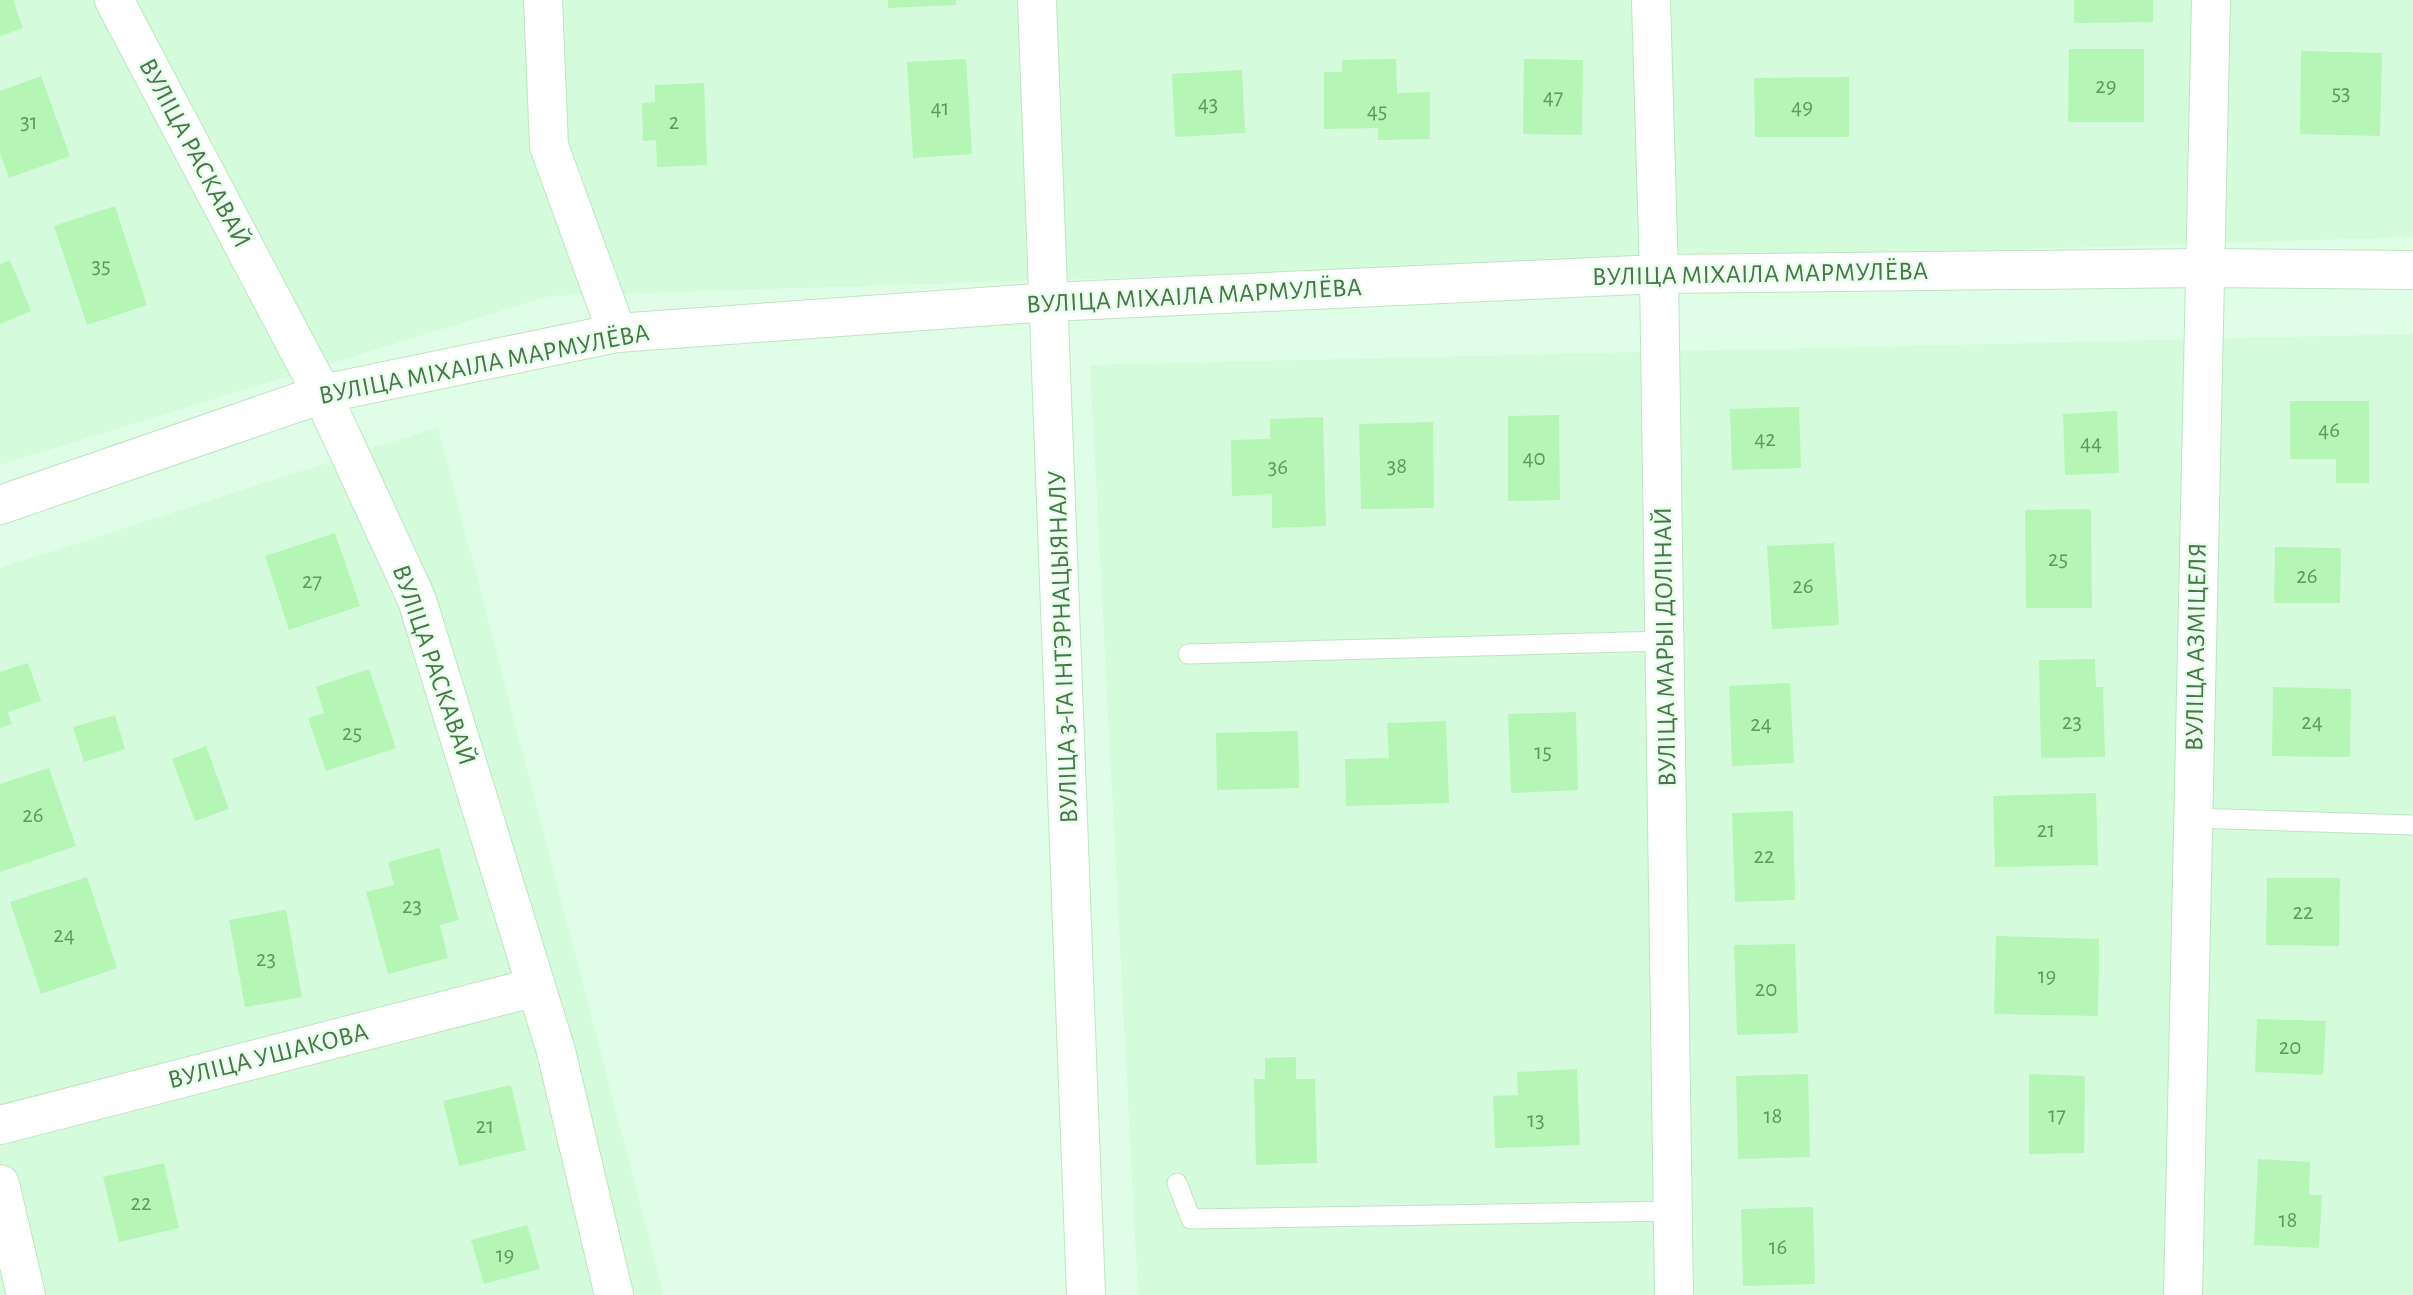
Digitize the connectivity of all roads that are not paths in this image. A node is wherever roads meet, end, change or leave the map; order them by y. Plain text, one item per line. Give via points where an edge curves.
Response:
1 (114, 0) edge
2 (543, 0) edge
3 (1037, 0) edge
4 (1651, 0) edge
5 (2211, 0) edge
6 (2204, 268) junction
7 (2413, 270) edge
8 (1659, 274) junction
9 (1050, 302) junction
10 (617, 333) junction
11 (322, 394) junction
12 (0, 505) edge
13 (1665, 641) junction
14 (1188, 654) dead end
15 (2193, 818) junction
16 (2413, 825) edge
17 (536, 987) junction
18 (0, 1125) edge
19 (0, 1184) edge
20 (1177, 1184) dead end
21 (1673, 1211) junction
22 (26, 1295) edge
23 (614, 1295) edge
24 (1086, 1295) edge
25 (1674, 1295) edge
26 (2183, 1295) edge

1 - 11 street, ВУЛІЦА РАСКАВАЙ
2 - 10 street via 549,146
3 - 9 street, ВУЛІЦА 3-ГА ІНТЭРНАЦЫЯНАЛУ
4 - 8 street, ВУЛІЦА МАРЫІ ДОЛІНАЙ
5 - 6 street, ВУЛІЦА АЗМІЦЕЛЯ
6 - 7 street, ВУЛІЦА МІХАІЛА МАРМУЛЁВА
6 - 8 street, ВУЛІЦА МІХАІЛА МАРМУЛЁВА
6 - 15 street, ВУЛІЦА АЗМІЦЕЛЯ
8 - 9 street, ВУЛІЦА МІХАІЛА МАРМУЛЁВА
8 - 13 street, ВУЛІЦА МАРЫІ ДОЛІНАЙ
9 - 10 street, ВУЛІЦА МІХАІЛА МАРМУЛЁВА
9 - 24 street, ВУЛІЦА 3-ГА ІНТЭРНАЦЫЯНАЛУ
10 - 11 street, ВУЛІЦА МІХАІЛА МАРМУЛЁВА
11 - 12 street, ВУЛІЦА МІХАІЛА МАРМУЛЁВА
11 - 17 street, ВУЛІЦА РАСКАВАЙ via 417,600
13 - 14 lane
13 - 21 street, ВУЛІЦА МАРЫІ ДОЛІНАЙ
15 - 16 lane
15 - 26 street, ВУЛІЦА АЗМІЦЕЛЯ
17 - 18 street, ВУЛІЦА УШАКОВА
17 - 23 street, ВУЛІЦА РАСКАВАЙ via 556,1051
19 - 22 street
20 - 21 lane via 1191,1219
21 - 25 street, ВУЛІЦА МАРЫІ ДОЛІНАЙ

